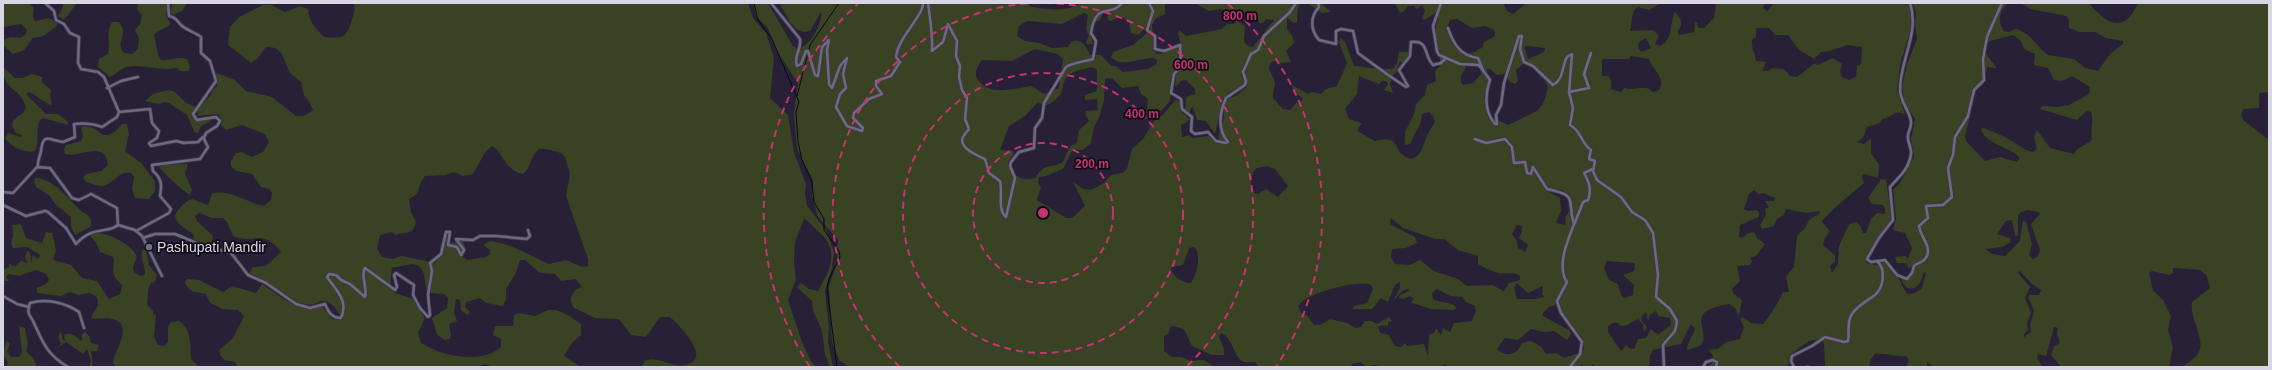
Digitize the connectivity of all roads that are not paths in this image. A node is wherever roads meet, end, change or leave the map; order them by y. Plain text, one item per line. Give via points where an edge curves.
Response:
1 (45, 3) edge
2 (168, 3) edge
3 (770, 3) edge
4 (923, 3) edge
5 (928, 3) edge
6 (1122, 3) edge
7 (1149, 3) edge
8 (1296, 3) edge
9 (1318, 3) edge
10 (1441, 3) edge
11 (1910, 3) edge
12 (2002, 3) edge
13 (1448, 28) dead end
14 (1591, 53) dead end
15 (1446, 58) junction
16 (1484, 75) junction
17 (138, 77) dead end
18 (108, 88) junction
19 (1569, 92) junction
20 (119, 112) junction
21 (204, 138) junction
22 (1475, 139) dead end
23 (38, 167) junction
24 (1593, 169) junction
25 (3, 192) edge
26 (3, 205) edge
27 (118, 225) junction
28 (1575, 225) junction
29 (136, 230) junction
30 (528, 230) dead end
31 (143, 238) junction
32 (1877, 261) junction
33 (162, 276) dead end
34 (3, 296) edge
35 (29, 307) junction
36 (84, 328) dead end
37 (68, 367) edge
38 (1570, 367) edge
39 (1664, 367) edge
40 (1703, 367) edge
41 (1716, 367) edge
42 (1794, 367) edge

1 - 18 street via 54,11 56,20 64,24 70,33 80,37 78,63 81,68 98,72 104,77
2 - 21 street via 169,16 176,18 183,27 201,37 201,53 207,56 214,70 215,84 193,114 197,120 216,116 220,121
3 - 4 street via 800,39 797,66 808,51 815,75 818,76 822,47 829,40 829,84 832,88 840,66 847,58 843,74 846,88 840,94 836,107 847,126 862,131 863,128 854,118 854,113 869,99 882,94 876,82 889,78 898,66 900,62 896,57 897,50 907,30 921,12
5 - 6 street via 929,20 933,31 932,51 943,42 948,24 957,41 956,56 960,66 962,90 967,98 965,119 969,129 963,141 970,153 985,159 989,173 1000,181 1000,201 1005,217 1008,215 1015,178 1010,162 1019,152 1034,148 1035,128 1042,118 1044,103 1066,67 1079,64 1085,59 1093,59 1096,41 1091,33 1096,16 1101,11
7 - 8 street via 1153,11 1147,30 1155,36 1155,49 1164,51 1180,45 1181,66 1174,74 1171,93 1180,99 1182,109 1192,117 1191,131 1195,134 1208,132 1216,140 1226,143 1228,142 1220,126 1226,98 1245,85 1243,72 1251,54 1258,50 1264,36
9 - 15 street via 1319,7 1313,12 1312,20 1319,40 1336,44 1336,31 1353,30 1358,53 1406,87 1408,86 1399,70 1410,56 1411,42 1418,41 1424,44 1433,65 1441,63
10 - 15 street via 1433,26 1434,38 1437,51
11 - 32 street via 1913,30 1902,67 1900,90 1911,121 1908,137 1911,155 1903,174 1890,187 1893,220 1867,258 1871,262
12 - 32 street via 1987,37 1983,59 1984,80 1974,90 1968,116 1955,137 1948,168 1952,197 1943,205 1927,206 1928,218 1919,225 1920,233 1928,247 1926,257 1914,266 1907,279 1897,275 1888,262
13 - 16 street via 1453,44 1466,57 1478,58
14 - 19 street via 1584,74 1589,88
15 - 16 street via 1466,65 1479,65
16 - 19 street via 1490,80 1485,97 1488,115 1496,124 1496,115 1502,105 1504,83 1519,36 1522,36 1520,49 1524,62 1533,66 1552,85 1564,72 1567,57 1572,54
17 - 18 street via 121,81
18 - 20 street
19 - 24 street via 1573,108 1570,125 1578,130 1587,148 1591,150 1589,160 1595,162
20 - 21 street via 150,109 152,124 160,131 157,138 150,143 151,146 170,141 198,142
20 - 23 street via 117,117 102,127 94,124 74,124 75,137 63,142 44,140 40,144
21 - 29 street via 208,147 200,159 152,165 153,171 161,181 160,196 171,209 169,213
22 - 28 street via 1486,143 1505,139 1512,147 1514,163 1526,162 1528,172 1530,174 1533,167 1547,189 1565,193 1569,197
23 - 25 street via 14,193
23 - 27 street via 50,168 72,198 79,200 91,194 116,208
24 - 28 street via 1584,173 1590,184 1590,196 1583,202
24 - 39 street via 1597,180 1621,198 1632,212 1645,220 1653,233 1658,276 1656,297 1670,309 1677,321 1675,331 1663,345
26 - 27 street via 26,216 48,212 66,228 76,244 84,235
27 - 29 street
28 - 38 street via 1562,256 1564,277 1567,282 1557,301 1561,313 1582,342 1580,354
29 - 31 street
30 - 31 street via 530,236 527,239 492,236 480,236 473,240 456,239 464,250 461,254 457,247 448,245 450,232 446,232 440,254 430,264 432,271 428,317 413,295 412,283 396,273 395,290 365,268 365,297 350,284 330,274 327,277 343,299 343,313 341,318 338,318 329,312 325,304 310,308 296,304 266,283 248,275 231,253 175,234 156,234
31 - 33 street
32 - 42 street via 1882,267 1882,281 1877,293 1851,315 1848,341 1825,337 1792,356
34 - 35 street
35 - 36 street via 30,303 40,301 66,304 79,312
35 - 37 street via 28,314 41,342 55,360
40 - 41 street via 1706,362 1713,360 1716,361

